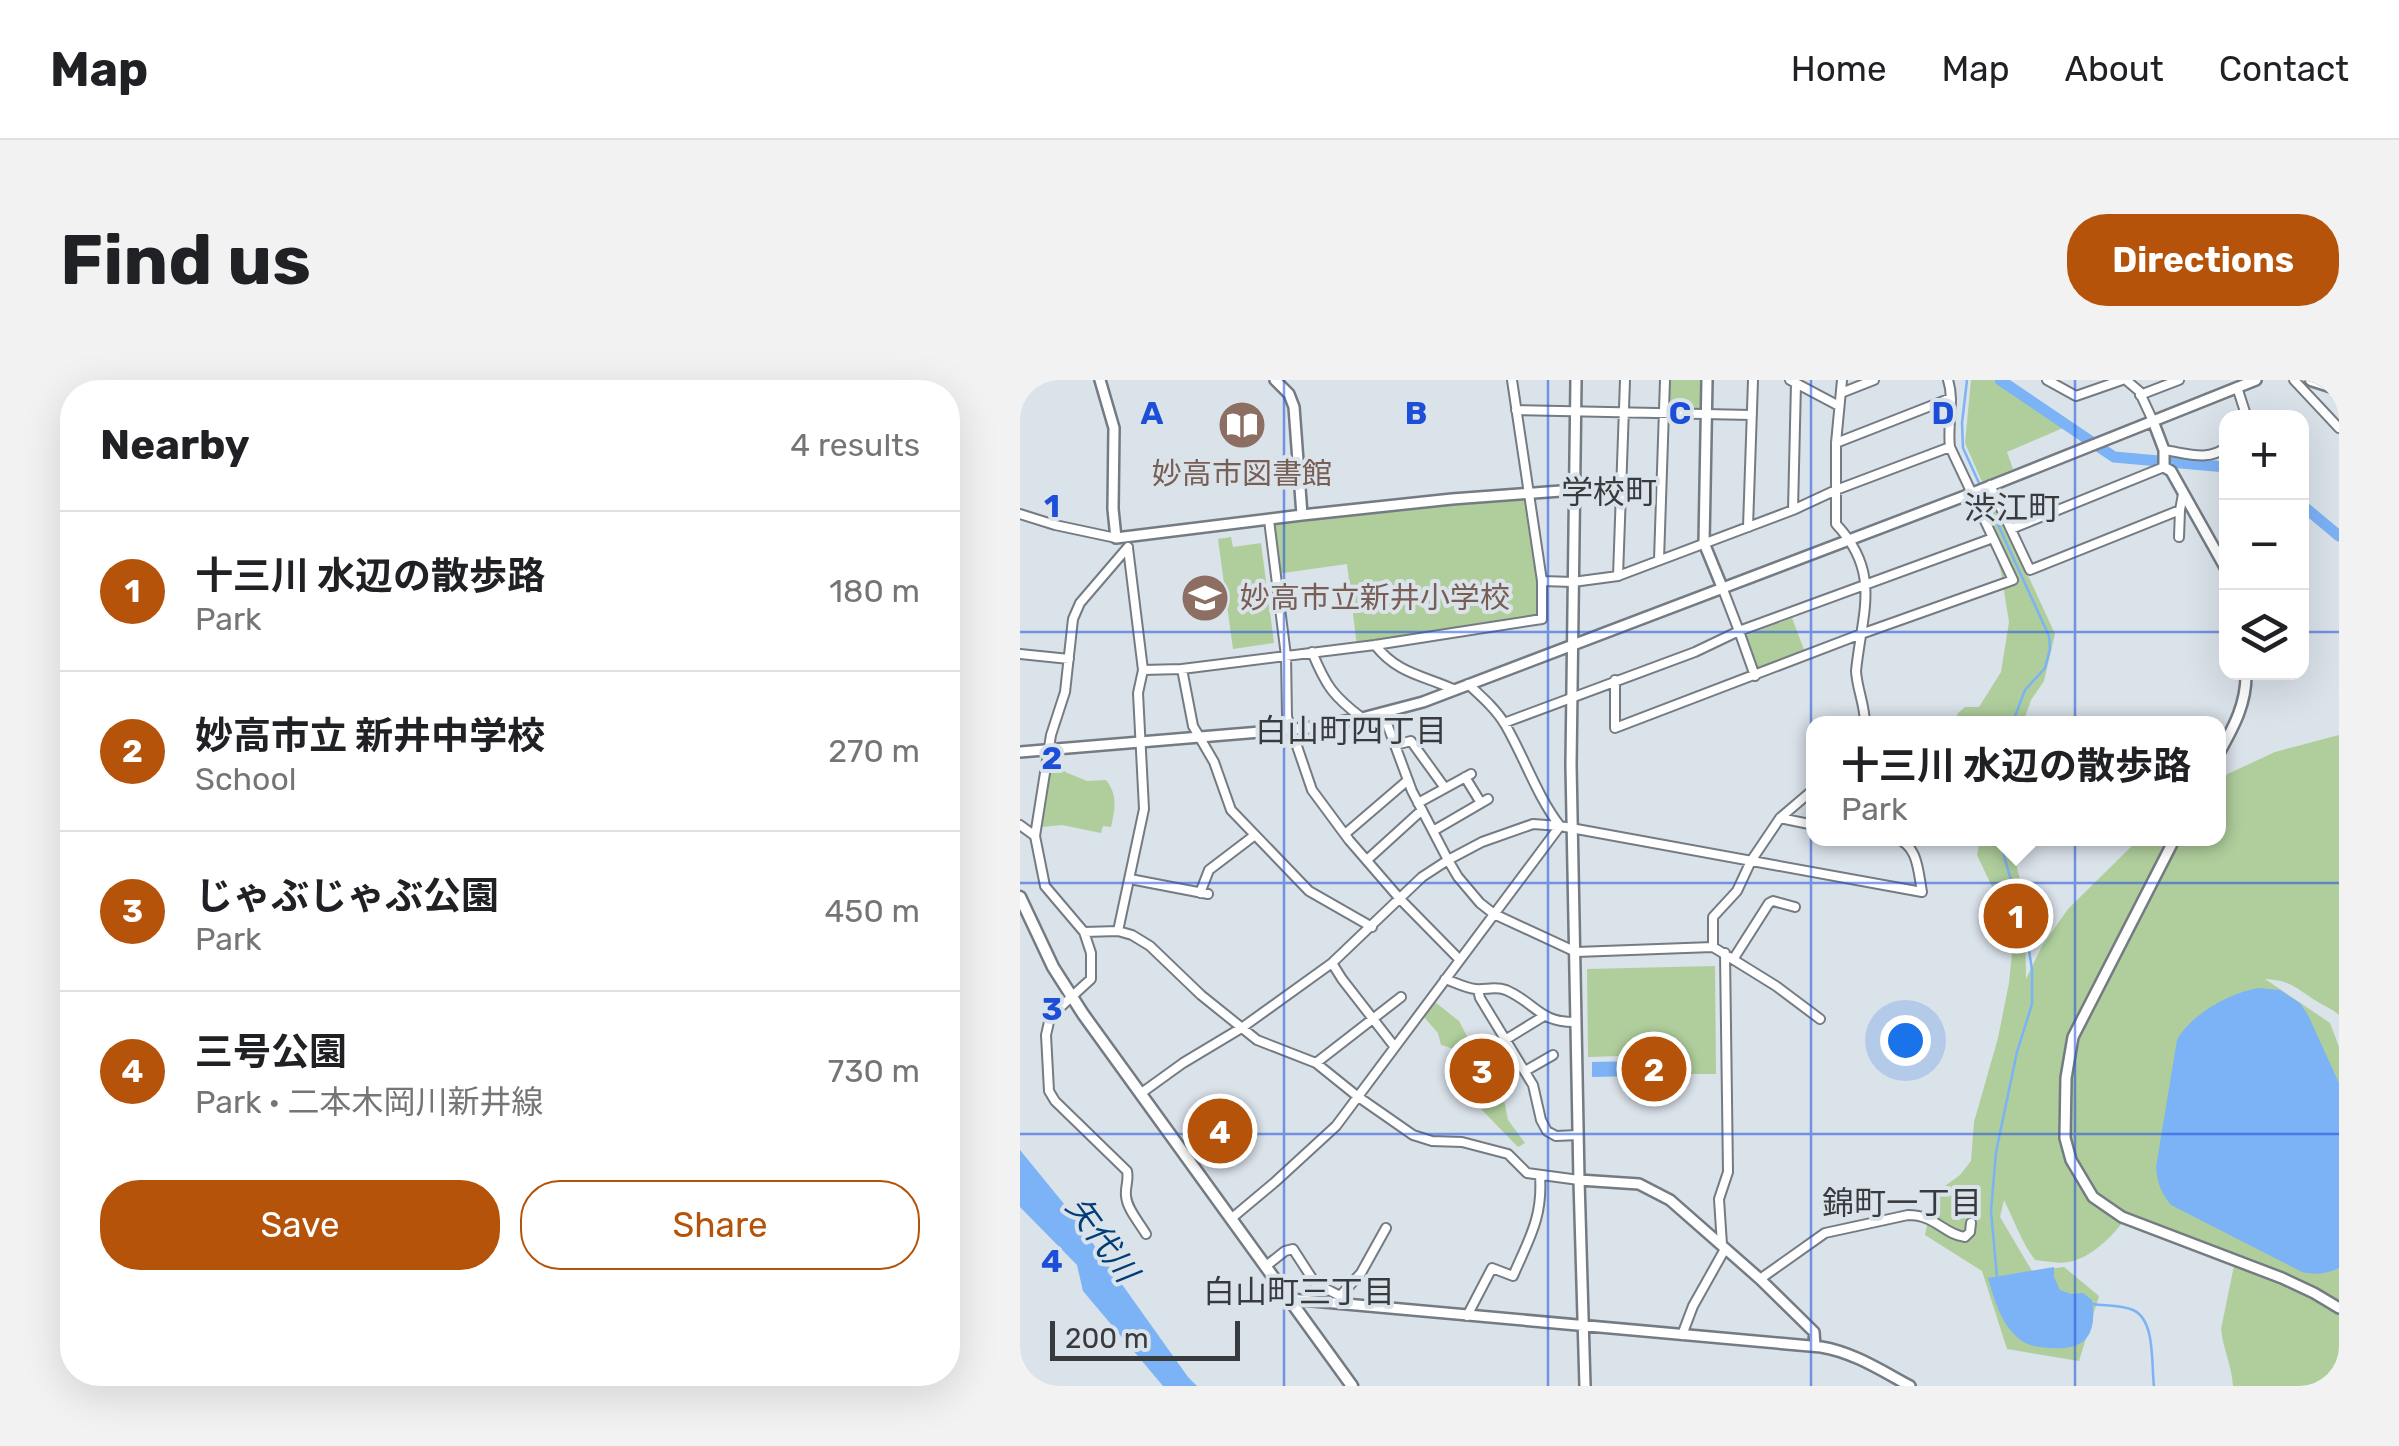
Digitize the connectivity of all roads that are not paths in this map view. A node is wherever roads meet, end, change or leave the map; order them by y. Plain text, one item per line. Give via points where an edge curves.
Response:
1 (1100, 380) edge
2 (1274, 380) edge
3 (1512, 380) edge
4 (1576, 380) edge
5 (1625, 380) edge
6 (1665, 380) edge
7 (1707, 380) edge
8 (1754, 380) edge
9 (1842, 380) edge
10 (1874, 380) edge
11 (1948, 380) edge
12 (2047, 380) edge
13 (2124, 380) edge
14 (2180, 380) edge
15 (2256, 380) edge
16 (2294, 380) edge
17 (2311, 380) edge
18 (1793, 382) edge
19 (2236, 387) junction
20 (2339, 389) edge
21 (1841, 393) junction
22 (2140, 395) junction
23 (1951, 398) junction
24 (1839, 406) junction
25 (1516, 410) junction
26 (2244, 410) edge
27 (1576, 413) junction
28 (1624, 413) junction
29 (1664, 414) junction
30 (1706, 415) junction
31 (1752, 416) junction
32 (2154, 421) junction
33 (2339, 428) edge
34 (1836, 444) junction
35 (1950, 447) junction
36 (2219, 453) edge
37 (2164, 458) junction
38 (1989, 486) junction
39 (1574, 490) junction
40 (1836, 490) junction
41 (1973, 493) junction
42 (1529, 494) junction
43 (2183, 494) junction
44 (1792, 510) junction
45 (2180, 510) junction
46 (1020, 514) edge
47 (1302, 515) junction
48 (1269, 520) junction
49 (1748, 527) junction
50 (2011, 529) junction
51 (2179, 537) dead end
52 (1992, 538) junction
53 (1850, 539) junction
54 (1124, 541) junction
55 (1704, 543) junction
56 (2219, 557) edge
57 (1659, 560) junction
58 (1618, 576) junction
59 (1542, 581) junction
60 (1573, 582) junction
61 (1867, 584) junction
62 (1722, 587) junction
63 (1740, 631) junction
64 (1861, 634) junction
65 (1376, 646) junction
66 (1571, 646) junction
67 (1312, 652) junction
68 (1020, 654) edge
69 (1286, 656) junction
70 (1069, 659) junction
71 (1182, 669) junction
72 (1143, 670) junction
73 (1755, 676) junction
74 (1614, 680) junction
75 (2246, 680) edge
76 (1468, 684) junction
77 (1453, 689) junction
78 (1572, 697) junction
79 (1383, 713) junction
80 (1864, 716) edge
81 (1362, 718) junction
82 (1504, 723) junction
83 (1291, 729) junction
84 (1202, 738) junction
85 (2226, 740) edge
86 (1142, 743) junction
87 (1395, 746) junction
88 (1048, 749) junction
89 (1020, 752) edge
90 (1408, 780) junction
91 (1445, 788) junction
92 (1806, 796) edge
93 (1420, 806) junction
94 (1780, 818) junction
95 (1806, 823) edge
96 (1020, 825) edge
97 (1566, 828) junction
98 (1433, 831) junction
99 (1345, 834) junction
100 (1036, 836) junction
101 (1255, 836) junction
102 (1909, 846) edge
103 (2170, 846) edge
104 (1367, 860) junction
105 (1448, 860) junction
106 (1751, 861) junction
107 (1130, 878) junction
108 (1020, 898) edge
109 (1400, 899) junction
110 (1795, 906) dead end
111 (1494, 914) junction
112 (1372, 926) junction
113 (1118, 931) junction
114 (1084, 932) junction
115 (1713, 947) junction
116 (1576, 952) junction
117 (1725, 952) junction
118 (1460, 958) junction
119 (1734, 958) junction
120 (1332, 963) junction
121 (1445, 980) junction
122 (1478, 990) junction
123 (1072, 996) junction
124 (1401, 997) dead end
125 (1544, 1016) junction
126 (1373, 1019) junction
127 (1820, 1019) dead end
128 (1576, 1022) junction
129 (1243, 1027) junction
130 (1506, 1040) junction
131 (1394, 1046) junction
132 (1554, 1055) dead end
133 (1316, 1063) junction
134 (1525, 1071) junction
135 (1140, 1094) junction
136 (1358, 1096) junction
137 (1578, 1136) junction
138 (1540, 1176) junction
139 (1579, 1180) junction
140 (1232, 1218) junction
141 (1971, 1223) dead end
142 (1386, 1228) dead end
143 (1146, 1234) dead end
144 (1724, 1247) junction
145 (1266, 1266) junction
146 (1760, 1279) junction
147 (1290, 1299) junction
148 (1340, 1300) junction
149 (2339, 1308) edge
150 (1467, 1316) junction
151 (1584, 1326) junction
152 (1682, 1335) junction
153 (1815, 1346) junction
154 (1352, 1386) edge
155 (1585, 1386) edge
156 (1910, 1386) edge

1 - 54 street via 1114,428 1113,509
2 - 47 street via 1294,406
3 - 25 street
4 - 27 street
5 - 28 street
6 - 29 street
7 - 30 street
8 - 31 street
9 - 21 street
10 - 21 street
11 - 23 street
12 - 13 street via 2076,396
13 - 22 street
14 - 22 street
15 - 19 street
16 - 33 street
17 - 20 main road
18 - 24 street
18 - 44 street
19 - 26 street
19 - 32 street
21 - 24 street
22 - 32 street
23 - 34 street
23 - 35 street
24 - 34 street
25 - 27 street
25 - 42 street
27 - 28 street
27 - 39 street
28 - 29 street
28 - 58 street
29 - 30 street
29 - 57 street
30 - 31 street
30 - 55 street
31 - 49 street
32 - 37 street
32 - 38 street
34 - 40 street
35 - 40 street
35 - 41 street
36 - 37 street
37 - 43 street
37 - 50 street
38 - 41 street
38 - 50 street
39 - 42 street
39 - 60 street
40 - 44 street
40 - 53 street via 1836,524
41 - 52 street
41 - 53 street
42 - 47 street
42 - 59 street
43 - 45 street
43 - 56 street
44 - 49 street
45 - 50 street via 2030,570
45 - 51 street
46 - 54 street
47 - 48 street
48 - 54 street
48 - 69 street
49 - 55 street
52 - 61 street
52 - 64 street via 2013,580
53 - 61 street
53 - 62 street
54 - 70 street via 1080,603
54 - 72 street
55 - 57 street
55 - 62 street
57 - 58 street
58 - 60 street
59 - 60 street
59 - 65 street via 1542,619
60 - 66 street
61 - 63 street
61 - 64 street
62 - 63 street
62 - 66 street
63 - 73 street
63 - 74 street
64 - 73 street
64 - 80 street via 1856,682
65 - 67 street
65 - 77 street via 1404,671
66 - 76 street
66 - 78 street
67 - 69 street
67 - 81 street via 1336,698
68 - 70 street
69 - 71 street
69 - 83 street
70 - 88 street
71 - 72 street
71 - 84 street via 1193,726
72 - 86 street
73 - 74 street via 1615,728
74 - 78 street
75 - 85 street
76 - 77 street
76 - 82 street
77 - 79 street
78 - 82 street
78 - 97 street
79 - 81 street
79 - 87 street
81 - 83 street
82 - 97 street via 1546,805
83 - 84 street
83 - 99 street via 1312,790
84 - 86 street
84 - 101 street via 1231,810
86 - 88 street
86 - 107 street via 1144,808
87 - 90 street
87 - 91 street via 1411,740
88 - 89 street
88 - 100 street
90 - 93 street
90 - 99 street
91 - 93 street
91 - 98 street via 1468,775 1484,801
92 - 94 street
93 - 98 street
93 - 104 street
94 - 95 street
94 - 106 street
96 - 100 street
97 - 105 street via 1533,824
97 - 106 street
97 - 111 street
97 - 116 street
98 - 105 street
99 - 104 street
100 - 114 street via 1045,886
101 - 107 street via 1209,870 1204,893
101 - 112 street via 1309,890
102 - 106 street via 1922,892
103 - 149 street via 2072,1037 2065,1128 2071,1160 2093,1197 2122,1217 2282,1278
104 - 109 street
105 - 109 street
105 - 111 street
106 - 115 street via 1737,892 1713,917
107 - 113 street
108 - 123 main road
109 - 112 street
109 - 118 street
110 - 119 street via 1769,903
111 - 116 street
111 - 118 street
112 - 120 street
113 - 114 street
113 - 129 street via 1150,946
114 - 123 street via 1091,979
115 - 116 street
115 - 117 street
116 - 128 street
117 - 119 street
117 - 144 street via 1728,1172 1719,1199
118 - 121 street
119 - 127 street
120 - 126 street
120 - 129 street
121 - 122 street
121 - 131 street
122 - 125 street via 1506,990
122 - 130 street
123 - 135 main road
123 - 143 street via 1046,1034 1049,1090 1127,1170 1126,1201
124 - 126 street
125 - 128 street
125 - 130 street
126 - 131 street
126 - 133 street
128 - 137 street
129 - 133 street via 1257,1040
129 - 135 street
130 - 134 street
131 - 136 street
132 - 134 street
133 - 136 street
134 - 137 street via 1548,1132
135 - 140 main road
136 - 138 street via 1420,1137 1508,1154
136 - 140 street via 1336,1126
137 - 139 street
138 - 139 street
138 - 150 street via 1538,1218 1513,1276 1492,1268
139 - 144 street via 1639,1184 1658,1192
139 - 151 street
140 - 145 main road
141 - 146 street via 1965,1237 1919,1215 1838,1229
142 - 148 street
144 - 146 street
144 - 152 street
145 - 147 main road
145 - 148 street via 1293,1249 1315,1283
146 - 153 street via 1814,1332
147 - 148 street
147 - 154 main road
148 - 150 street
150 - 151 street
151 - 152 street
151 - 155 street
152 - 153 street
153 - 156 street via 1837,1349

